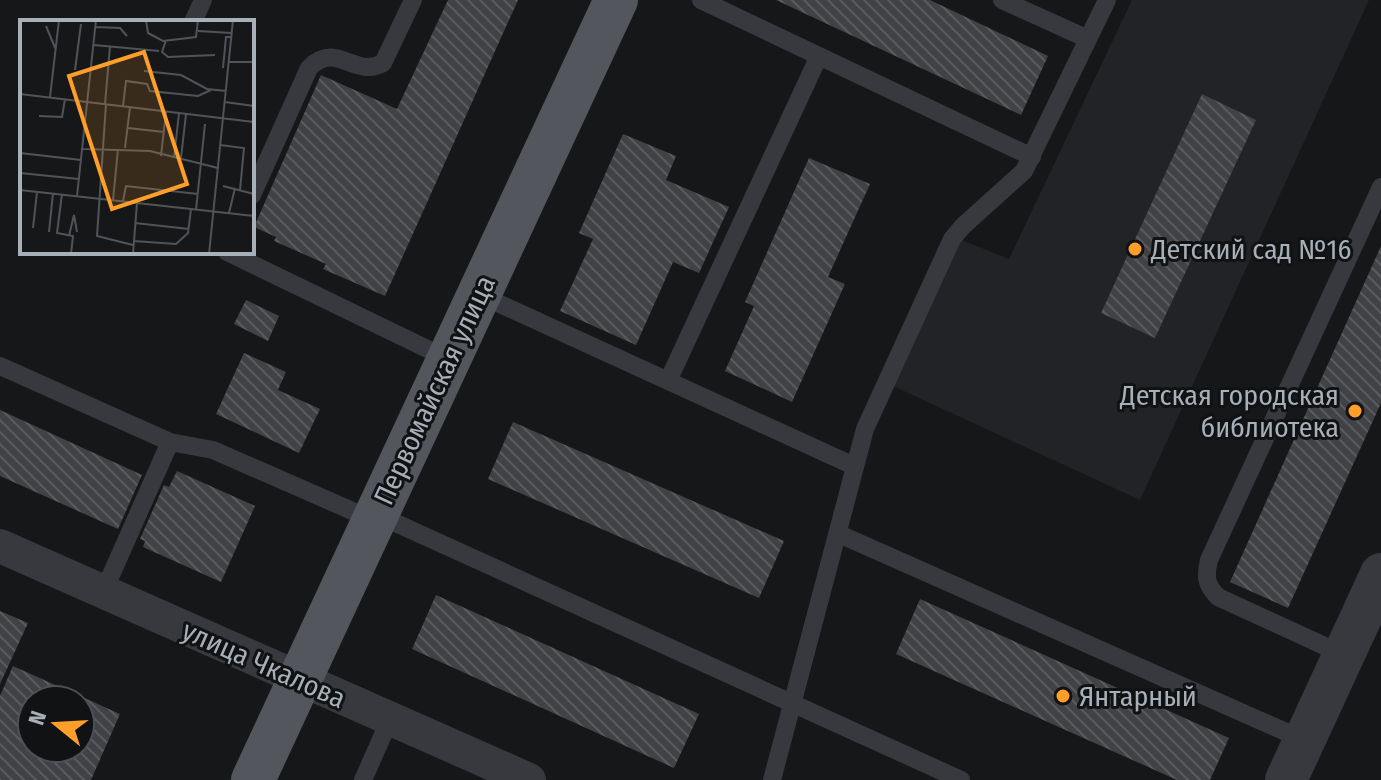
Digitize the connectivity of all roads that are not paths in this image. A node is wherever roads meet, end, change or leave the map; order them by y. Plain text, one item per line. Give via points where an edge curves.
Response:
1 (203, 0) edge
2 (413, 0) edge
3 (616, 0) edge
4 (701, 0) edge
5 (1002, 0) edge
6 (1107, 0) edge
7 (194, 20) edge
8 (1088, 39) junction
9 (819, 56) junction
10 (1032, 157) junction
11 (1381, 187) edge
12 (254, 191) edge
13 (231, 254) edge
14 (478, 294) junction
15 (448, 359) junction
16 (0, 366) edge
17 (668, 381) junction
18 (170, 442) junction
19 (854, 466) junction
20 (374, 517) junction
21 (839, 534) junction
22 (0, 546) edge
23 (1381, 574) edge
24 (103, 593) junction
25 (1344, 655) junction
26 (300, 679) junction
27 (793, 704) junction
28 (390, 719) junction
29 (1304, 740) junction
30 (253, 780) edge
31 (363, 780) edge
32 (529, 780) edge
33 (772, 780) edge
34 (961, 780) edge
35 (1286, 780) edge

1 - 7 lane
2 - 12 lane via 383,63 366,68 326,56 309,68
3 - 14 main road, Первомайская улица
4 - 9 lane
5 - 8 lane
6 - 8 lane
8 - 10 lane
9 - 10 lane
9 - 17 lane
10 - 19 lane via 1015,182 952,239 865,429
11 - 25 lane via 1205,575 1218,597
13 - 15 lane
14 - 15 main road, Первомайская улица
14 - 17 lane
15 - 20 main road, Первомайская улица
16 - 18 lane
17 - 19 lane
18 - 20 lane via 213,450
18 - 24 lane
19 - 21 lane
20 - 26 main road, Первомайская улица
20 - 27 lane
21 - 27 lane
21 - 29 lane
22 - 24 street, улица Чкалова
23 - 25 street
24 - 26 street, улица Чкалова
25 - 29 street
26 - 28 street, улица Чкалова
26 - 30 main road, Первомайская улица
27 - 33 lane
27 - 34 lane
28 - 31 lane
28 - 32 street, улица Чкалова
29 - 35 street

